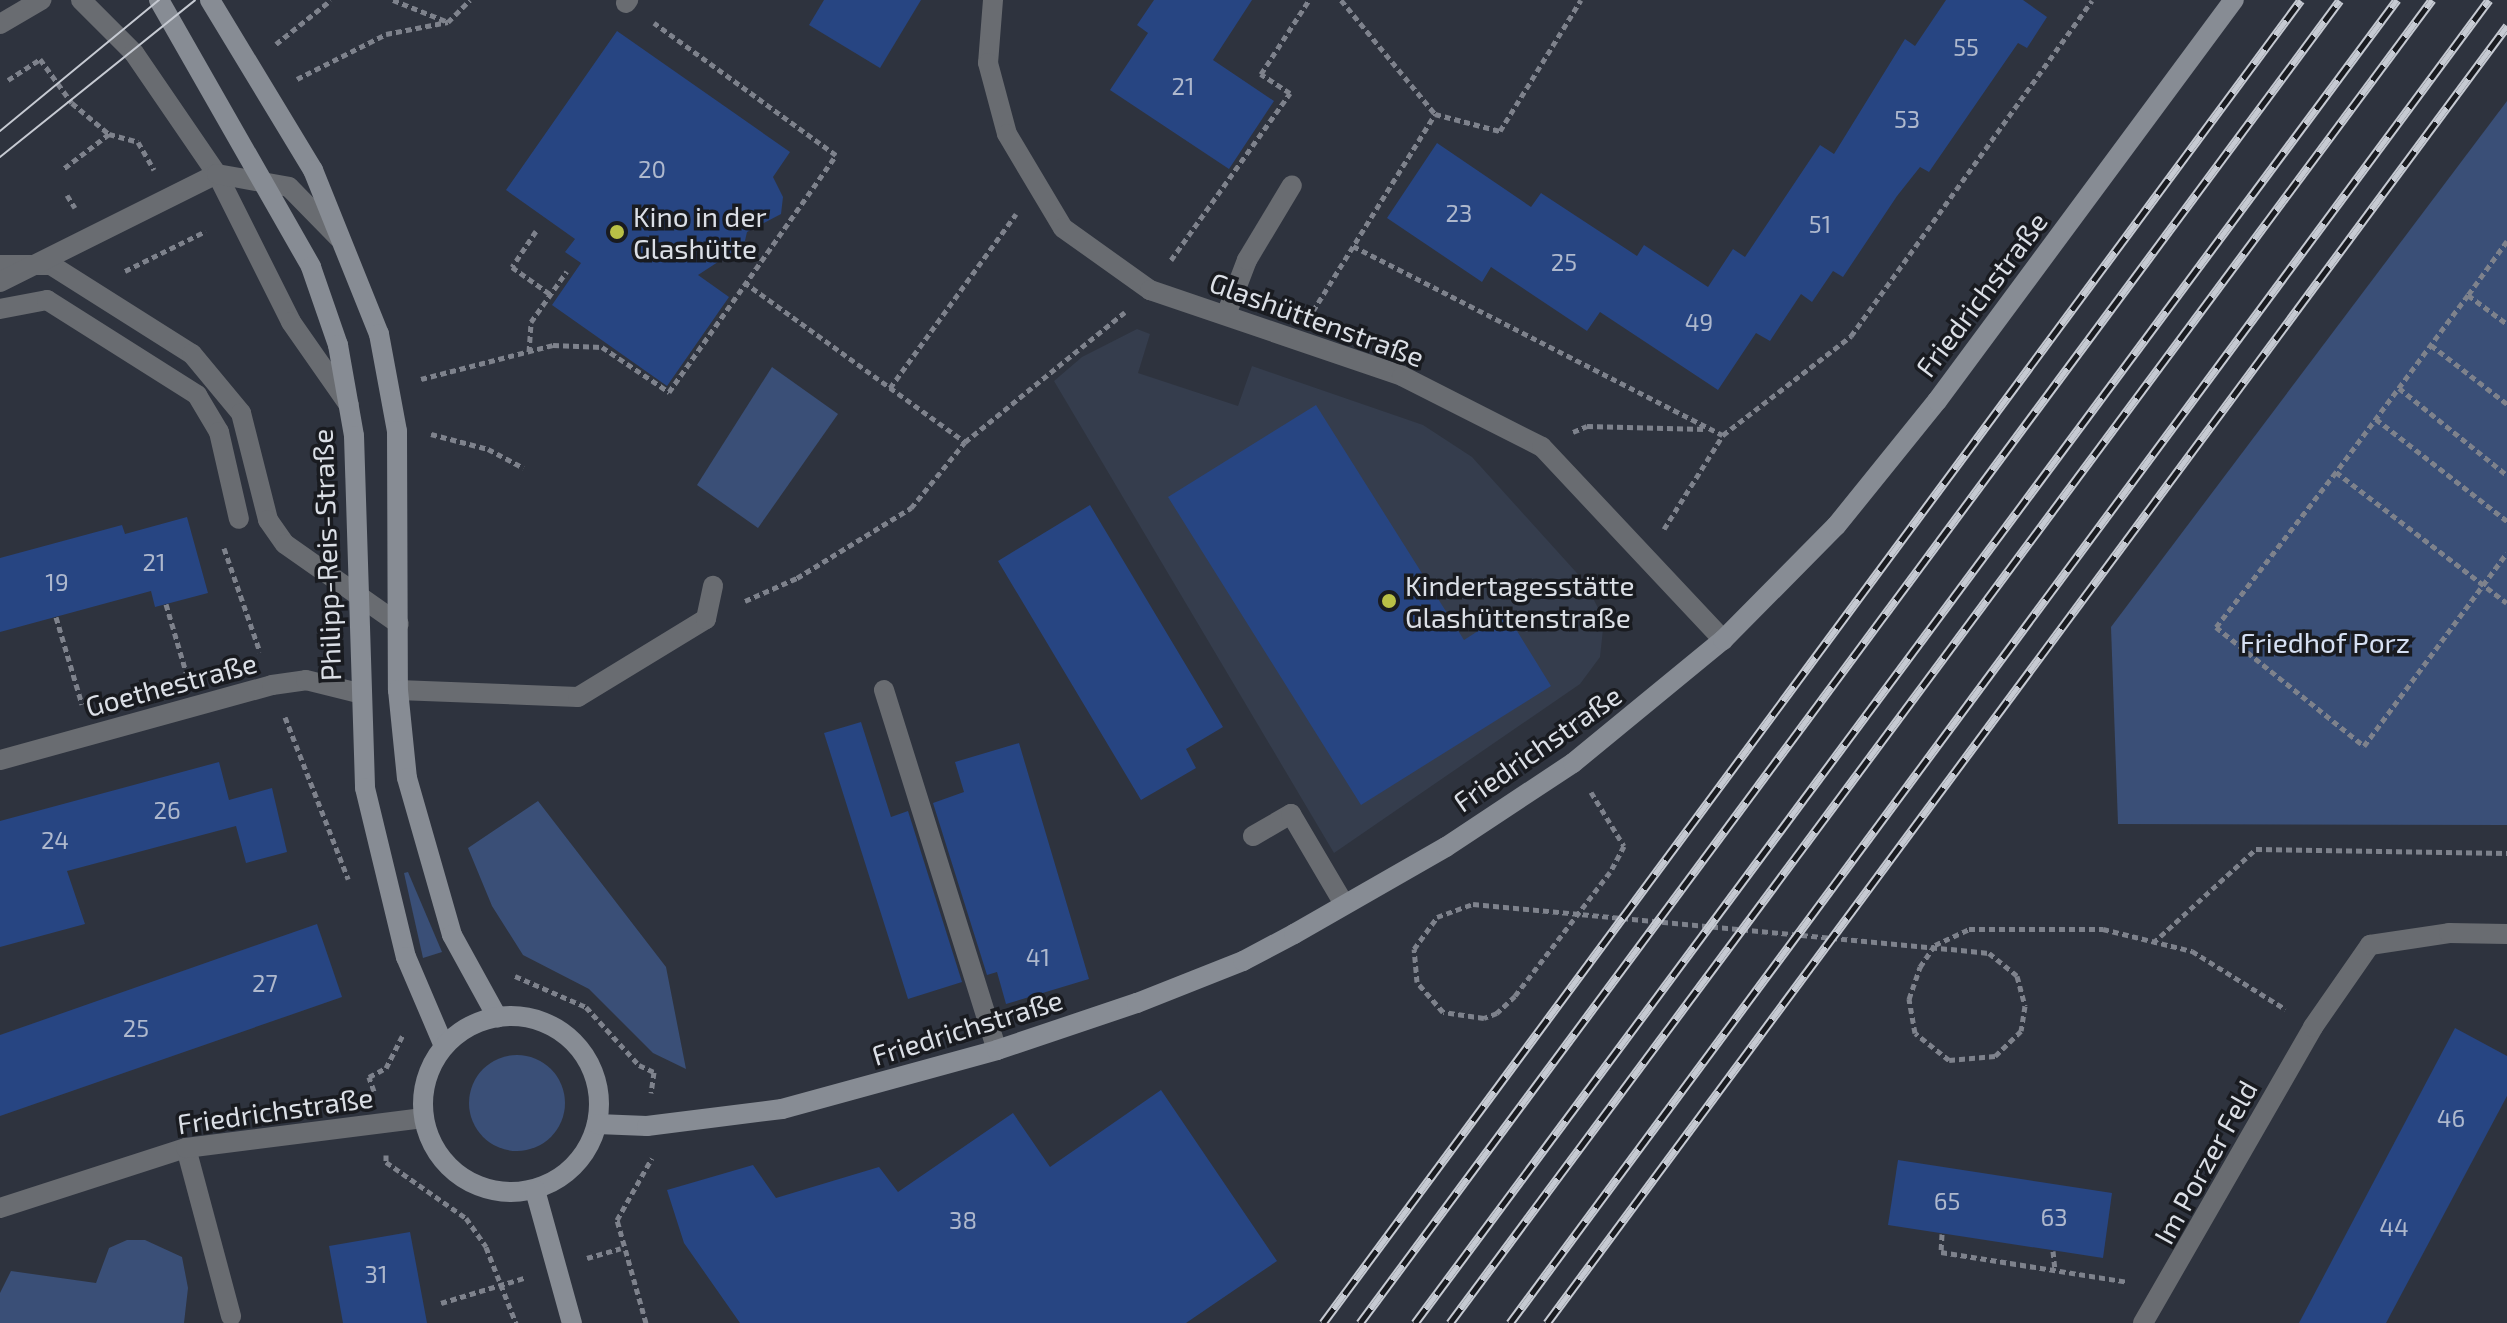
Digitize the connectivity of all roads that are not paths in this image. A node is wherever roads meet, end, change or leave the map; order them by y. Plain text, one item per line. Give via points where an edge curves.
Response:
1 (41, 0) edge
2 (81, 0) edge
3 (159, 0) edge
4 (210, 0) edge
5 (993, 0) edge
6 (2234, 0) edge
7 (0, 24) edge
8 (217, 174) junction
9 (265, 181) junction
10 (1292, 185) dead end
11 (350, 250) junction
12 (0, 265) edge
13 (0, 282) edge
14 (0, 309) edge
15 (1226, 315) junction
16 (349, 405) junction
17 (239, 519) dead end
18 (713, 586) dead end
19 (356, 588) junction
20 (399, 624) junction
21 (1723, 640) junction
22 (398, 690) junction
23 (884, 690) dead end
24 (358, 693) junction
25 (0, 760) edge
26 (1253, 836) dead end
27 (1344, 904) junction
28 (2507, 934) edge
29 (497, 1017) junction
30 (444, 1046) junction
31 (997, 1050) junction
32 (423, 1118) junction
33 (597, 1124) junction
34 (186, 1148) junction
35 (535, 1190) junction
36 (0, 1208) edge
37 (231, 1316) dead end
38 (572, 1323) edge
39 (2143, 1323) edge

1 - 7 street
2 - 8 street via 134,53
3 - 9 street, Philipp-Reis-Straße
4 - 11 street via 313,170
5 - 15 street, Glashüttenstraße via 988,63 1007,134 1063,228 1150,290
6 - 21 street, Friedrichstraße via 1937,401 1836,526
8 - 9 street
8 - 13 street
8 - 16 street via 291,322
9 - 11 street via 289,187 307,201
9 - 16 street, Philipp-Reis-Straße via 311,267 338,345
10 - 15 street via 1247,260
11 - 20 street via 379,334 396,432
12 - 19 street via 51,265 192,354 241,413 268,520 327,579
14 - 17 street via 47,300 197,395 219,432
15 - 21 street, Glashüttenstraße via 1402,376 1542,447
16 - 19 street, Philipp-Reis-Straße
18 - 22 street via 706,619 578,697
19 - 20 street
19 - 24 street, Philipp-Reis-Straße
20 - 22 street
21 - 27 street, Friedrichstraße via 1573,763 1446,847
22 - 29 street via 407,778 425,857 452,935
23 - 31 street
24 - 25 street, Goethestraße via 306,680 272,685
24 - 30 street, Philipp-Reis-Straße via 365,788 381,860 406,957
26 - 27 street via 1291,814
27 - 31 street, Friedrichstraße via 1243,961
28 - 39 street, Im Porzer Feld via 2449,933 2370,945 2313,1027
29 - 30 street via 467,1027
29 - 33 street via 553,1026 576,1044 599,1096
30 - 32 street via 429,1067
31 - 33 street, Friedrichstraße via 738,1118
32 - 34 street, Friedrichstraße
32 - 35 street via 440,1157 472,1184 514,1193
33 - 35 street via 575,1165
34 - 36 street, Friedrichstraße
34 - 37 street
35 - 38 street

